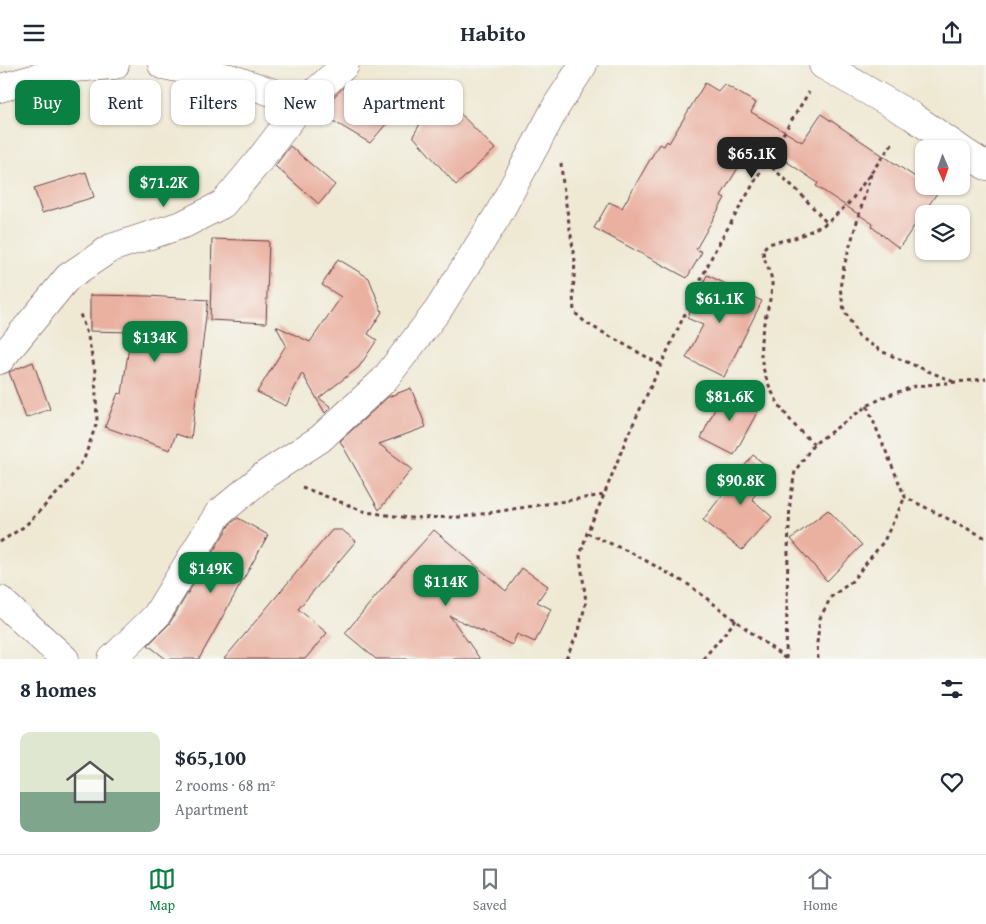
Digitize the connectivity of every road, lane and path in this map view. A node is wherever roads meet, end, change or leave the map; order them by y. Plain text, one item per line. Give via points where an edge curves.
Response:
1 (115, 65) edge
2 (162, 65) edge
3 (345, 65) edge
4 (583, 65) edge
5 (824, 66) edge
6 (328, 80) edge
7 (1, 84) edge
8 (265, 90) edge
9 (912, 116) junction
10 (286, 125) edge
11 (947, 140) edge
12 (970, 156) edge
13 (561, 159) dead end
14 (766, 161) junction
15 (986, 167) edge
16 (872, 171) junction
17 (827, 223) junction
18 (68, 277) junction
19 (0, 360) edge
20 (661, 365) junction
21 (986, 379) edge
22 (954, 382) junction
23 (867, 406) junction
24 (814, 444) junction
25 (266, 474) junction
26 (604, 495) junction
27 (905, 497) junction
28 (587, 533) junction
29 (986, 538) edge
30 (0, 542) edge
31 (0, 600) edge
32 (736, 620) junction
33 (66, 659) edge
34 (112, 659) edge
35 (566, 659) edge
36 (703, 659) edge
37 (786, 659) edge
38 (818, 659) edge

1 - 7 street via 73,68
2 - 8 street via 230,78
3 - 6 street
4 - 25 street via 557,105 498,215 438,310 384,380 320,439
5 - 9 street
5 - 14 path
9 - 11 street
9 - 16 path
10 - 18 street via 224,204 184,224 111,248
12 - 15 street
13 - 20 path via 575,261 574,312 586,323
14 - 17 path
14 - 20 path via 714,252
16 - 17 path via 850,202
16 - 22 path via 844,265 840,288 844,310 859,337 883,352
17 - 24 path via 762,249 772,277 760,356 767,383 791,422
18 - 19 street
18 - 30 path via 88,337 95,371 97,422 84,459 66,484 26,527
20 - 26 path
21 - 22 path
22 - 23 path via 916,386
23 - 24 path
23 - 27 path
24 - 37 path via 795,471 790,503
25 - 26 path via 366,512 409,518 462,517
25 - 34 street via 218,514 156,616
26 - 28 path
27 - 29 path
27 - 38 path via 884,541 851,582 831,597 820,618
28 - 32 path via 634,554 689,585
28 - 35 path via 580,556 586,602 579,630
31 - 33 street
32 - 36 path
32 - 37 path

